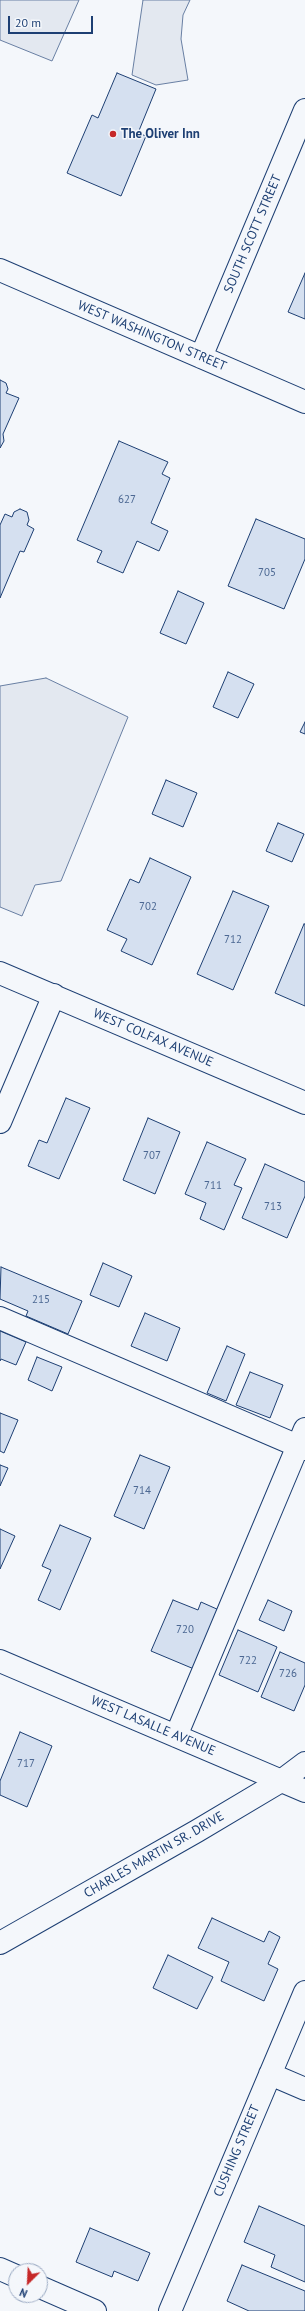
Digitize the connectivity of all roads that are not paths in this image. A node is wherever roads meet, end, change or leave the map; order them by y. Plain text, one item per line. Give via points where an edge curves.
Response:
1 (305, 110) edge
2 (0, 270) edge
3 (201, 357) junction
4 (305, 402) edge
5 (0, 973) edge
6 (54, 995) junction
7 (305, 1104) edge
8 (0, 1122) edge
9 (0, 1318) edge
10 (303, 1441) edge
11 (0, 1661) edge
12 (176, 1736) junction
13 (305, 1762) edge
14 (281, 1781) junction
15 (305, 1791) edge
16 (0, 1943) edge
17 (305, 1992) edge
18 (270, 2074) junction
19 (305, 2089) edge
20 (48, 2290) edge
21 (95, 2311) edge
22 (170, 2311) edge

1 - 3 street, SOUTH SCOTT STREET
2 - 3 street, WEST WASHINGTON STREET
3 - 4 street, WEST WASHINGTON STREET
5 - 6 street, WEST COLFAX AVENUE
6 - 7 street, WEST COLFAX AVENUE
6 - 8 street
9 - 10 street
10 - 12 street
11 - 12 street, WEST LASALLE AVENUE
12 - 14 street, WEST LASALLE AVENUE
13 - 14 street, CHARLES MARTIN SR. DRIVE
14 - 15 street, WEST LASALLE AVENUE
14 - 16 street, CHARLES MARTIN SR. DRIVE
17 - 18 street, CUSHING STREET
18 - 19 street
18 - 22 street, CUSHING STREET
20 - 21 street

